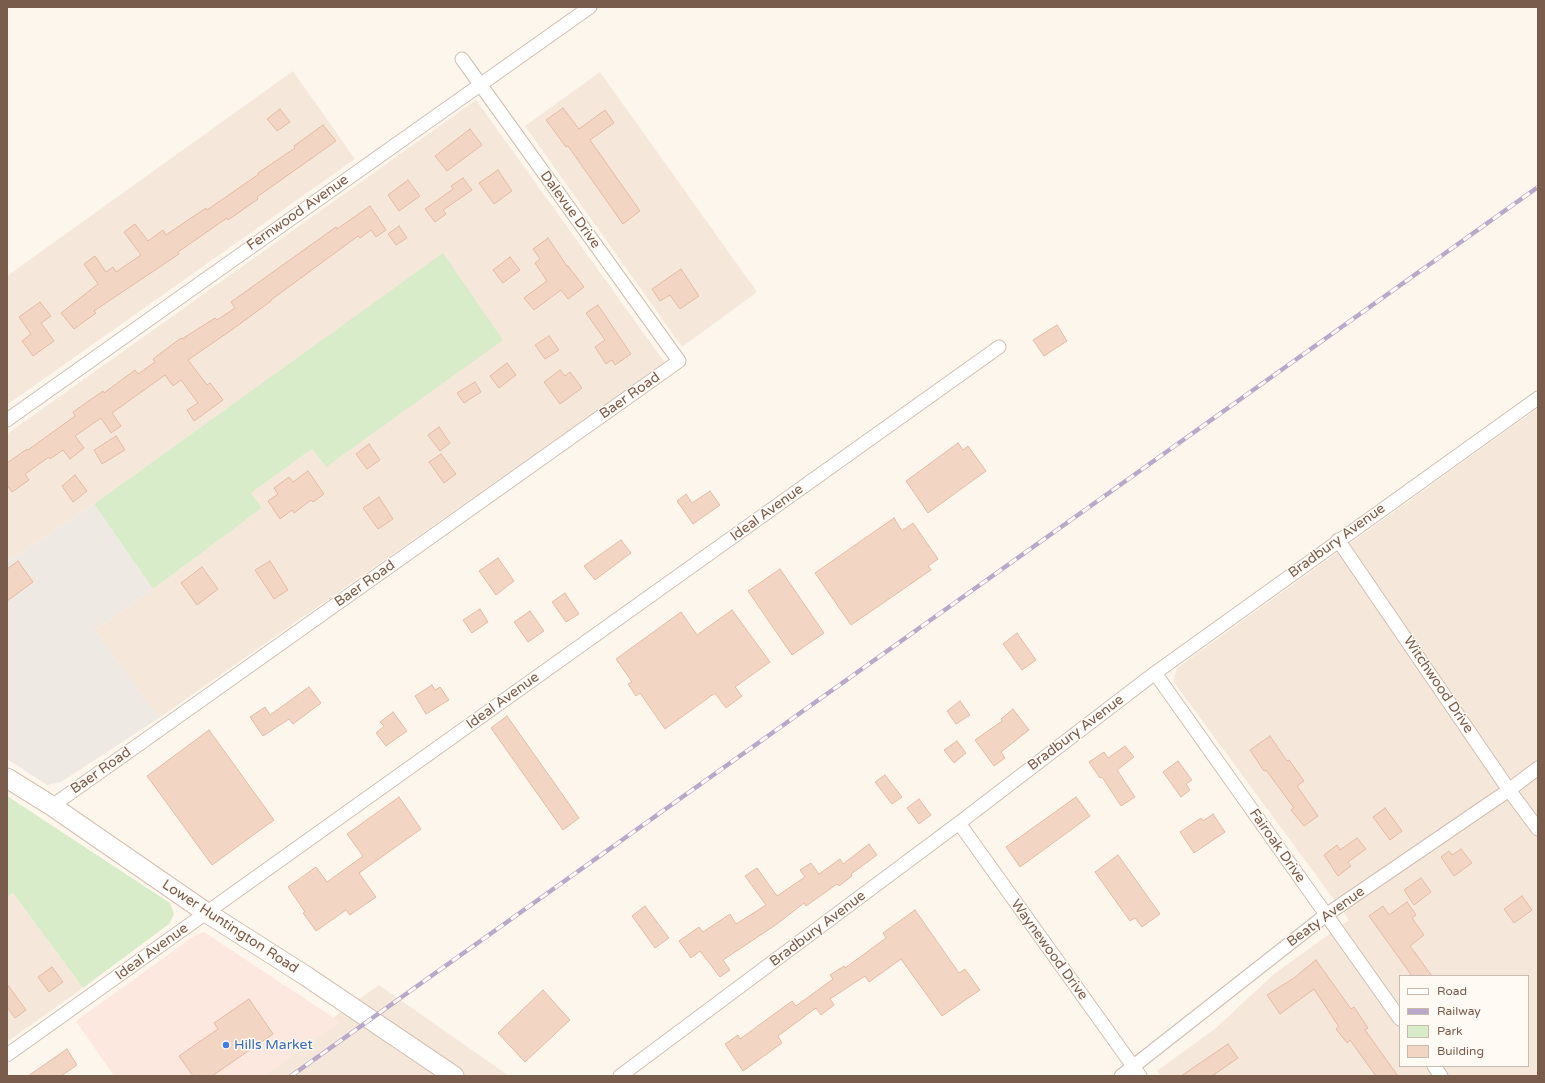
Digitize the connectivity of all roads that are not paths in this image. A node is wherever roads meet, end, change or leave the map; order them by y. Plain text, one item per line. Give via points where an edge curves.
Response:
1 (590, 7) edge
2 (462, 59) dead end
3 (480, 84) junction
4 (999, 347) dead end
5 (679, 361) joint
6 (1538, 398) edge
7 (7, 420) edge
8 (1338, 540) junction
9 (1155, 673) junction
10 (1538, 768) edge
11 (7, 778) edge
12 (1509, 790) junction
13 (52, 806) junction
14 (959, 823) junction
15 (1538, 829) edge
16 (207, 913) junction
17 (1326, 915) junction
18 (1399, 1018) edge
19 (7, 1055) edge
20 (1435, 1067) edge
21 (1137, 1071) edge
22 (454, 1076) edge
23 (620, 1076) edge
24 (1121, 1076) edge
25 (1441, 1076) edge

1 - 3 street, Fernwood Avenue
2 - 3 street, Dalevue Drive
3 - 5 street, Dalevue Drive
3 - 7 street, Fernwood Avenue
4 - 16 street, Ideal Avenue
5 - 13 street, Baer Road
6 - 8 street, Bradbury Avenue
8 - 9 street, Bradbury Avenue
8 - 12 street, Witchwood Drive
9 - 14 street, Bradbury Avenue
9 - 17 street, Fairoak Drive
10 - 12 street, Beaty Avenue
11 - 13 main road, Lower Huntington Road
12 - 15 street, Witchwood Drive
12 - 17 street, Beaty Avenue
13 - 16 main road, Lower Huntington Road
14 - 21 street, Waynewood Drive
14 - 23 street, Bradbury Avenue
16 - 19 street, Ideal Avenue
16 - 22 main road, Lower Huntington Road
17 - 18 street, Fairoak Drive
17 - 21 street, Beaty Avenue
20 - 25 street
21 - 24 street, Beaty Avenue

